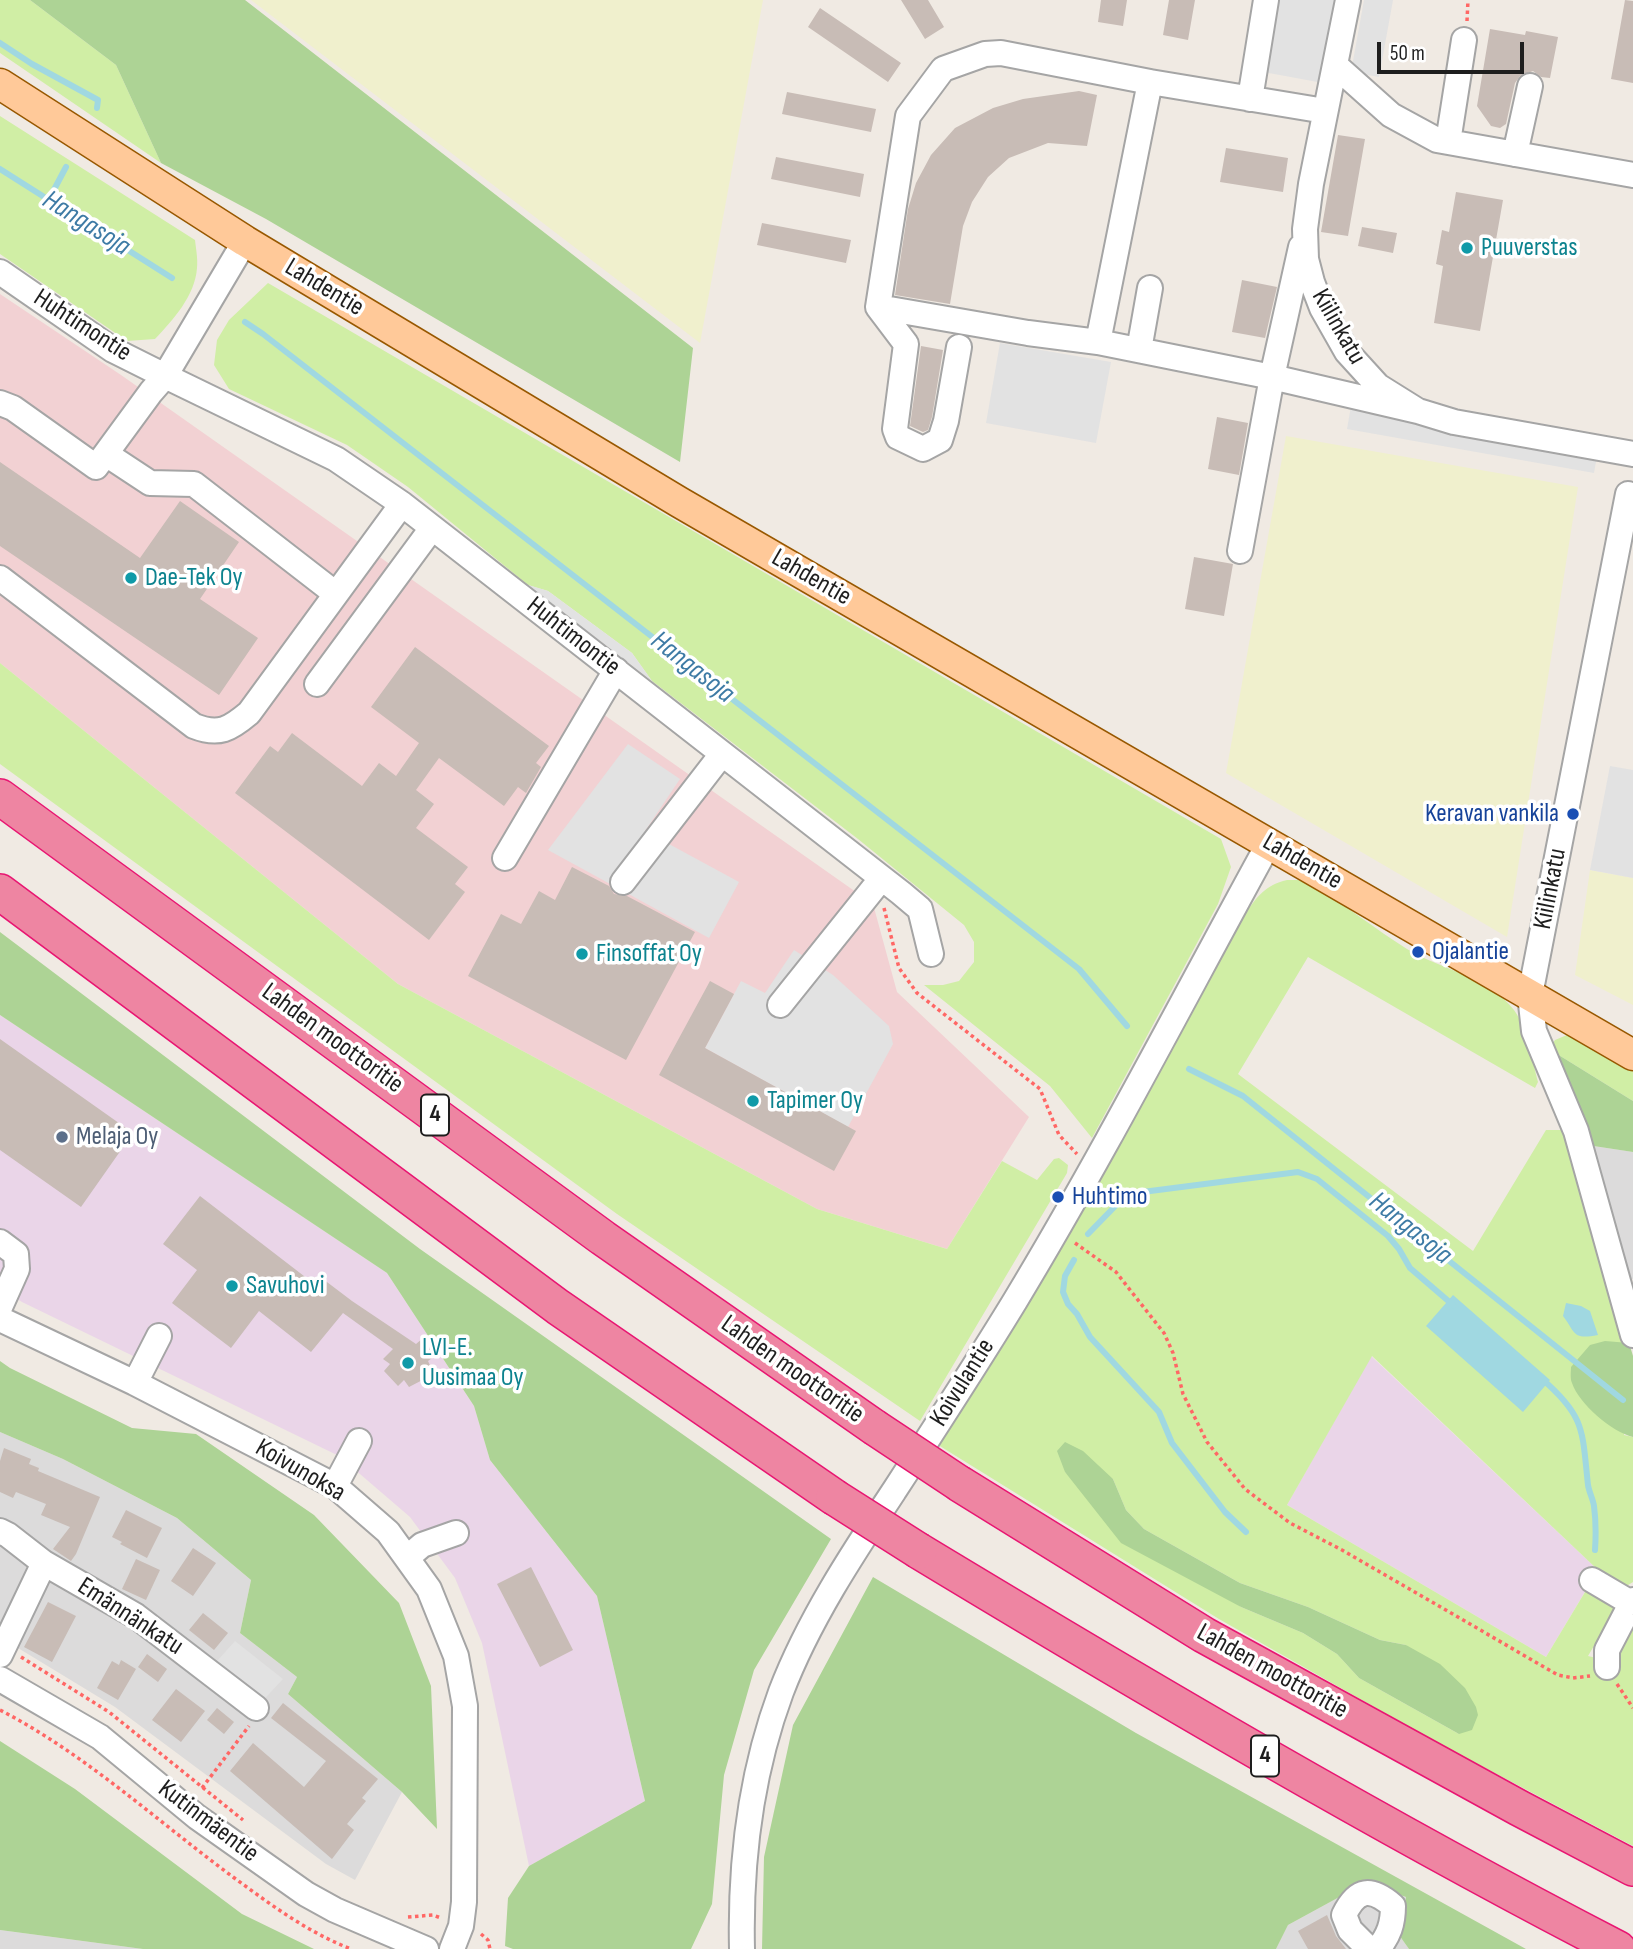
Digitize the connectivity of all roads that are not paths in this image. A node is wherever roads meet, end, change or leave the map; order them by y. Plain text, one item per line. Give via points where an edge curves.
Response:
1 (1266, 0) edge
2 (1348, 0) edge
3 (1464, 40) dead end
4 (1335, 65) junction
5 (1150, 82) junction
6 (0, 85) edge
7 (1530, 86) dead end
8 (1250, 99) junction
9 (1325, 111) junction
10 (1448, 142) junction
11 (1515, 154) junction
12 (1633, 175) edge
13 (1305, 229) junction
14 (245, 241) junction
15 (0, 272) edge
16 (1150, 288) dead end
17 (878, 307) junction
18 (1098, 342) junction
19 (959, 347) dead end
20 (1139, 350) junction
21 (165, 376) junction
22 (1272, 377) junction
23 (0, 402) edge
24 (1418, 411) junction
25 (106, 454) junction
26 (1633, 454) edge
27 (1628, 494) dead end
28 (402, 504) junction
29 (432, 528) junction
30 (1240, 551) dead end
31 (0, 578) edge
32 (336, 594) junction
33 (616, 670) junction
34 (317, 684) dead end
35 (722, 754) junction
36 (0, 797) edge
37 (1269, 843) junction
38 (505, 858) dead end
39 (881, 878) junction
40 (623, 882) dead end
41 (0, 892) edge
42 (931, 954) dead end
43 (1530, 995) junction
44 (780, 1005) dead end
45 (1633, 1055) edge
46 (0, 1242) edge
47 (0, 1307) edge
48 (0, 1319) edge
49 (1633, 1335) edge
50 (159, 1336) dead end
51 (135, 1383) junction
52 (359, 1441) dead end
53 (335, 1486) junction
54 (0, 1531) edge
55 (456, 1533) dead end
56 (408, 1557) junction
57 (44, 1563) junction
58 (1592, 1580) dead end
59 (1632, 1601) edge
60 (2, 1651) edge
61 (1607, 1667) road end
62 (0, 1679) edge
63 (256, 1708) road end
64 (1633, 1868) edge
65 (426, 1949) edge
66 (452, 1949) edge
67 (742, 1949) edge
68 (1369, 1949) edge
69 (1378, 1949) edge
70 (1618, 1949) edge

1 - 8 street
2 - 4 street, Kiilinkatu
3 - 10 street
4 - 9 street, Kiilinkatu
4 - 10 street via 1391,115 1430,138
5 - 8 street
5 - 17 street via 1001,52 943,69 908,116
5 - 18 street
6 - 14 main road, Lahdentie
7 - 11 street
8 - 9 street
9 - 13 street, Kiilinkatu
10 - 11 street
11 - 12 street
13 - 22 street
13 - 24 street, Kiilinkatu via 1312,282 1347,352 1378,386
14 - 21 street
14 - 37 main road, Lahdentie via 680,502
15 - 21 street, Huhtimontie via 113,350
16 - 20 street
17 - 18 street
17 - 19 street via 906,344 895,429 898,438 908,443 923,449 940,440
18 - 20 street
20 - 22 street
21 - 25 street
21 - 28 street, Huhtimontie via 336,459
22 - 24 street
22 - 30 street
23 - 25 street via 96,467
24 - 26 street, Kiilinkatu via 1454,422
25 - 32 street via 150,483 194,484
27 - 43 street, Kiilinkatu
28 - 29 street, Huhtimontie
28 - 32 street
29 - 33 street, Huhtimontie
29 - 34 street
31 - 32 street via 194,726 209,732 233,726 250,713
33 - 35 street, Huhtimontie
33 - 38 street
35 - 39 street, Huhtimontie
35 - 40 street
36 - 64 highway, Lahden moottoritie / 4, bridge via 603,1238 960,1484 1204,1635
37 - 43 main road, Lahdentie
37 - 67 street, Koivulantie via 1093,1166 1015,1300 848,1561 796,1659 766,1739 753,1798 744,1863
39 - 42 street, Huhtimontie via 920,909
39 - 44 street
41 - 70 highway, 4, bridge via 558,1307 834,1497 1191,1714 1480,1878
43 - 45 main road, Lahdentie
43 - 49 street via 1534,1031 1576,1131
46 - 47 street via 16,1254 17,1269
48 - 51 street, Koivunoksa
50 - 51 street
51 - 53 street, Koivunoksa
52 - 53 street
53 - 56 street, Koivunoksa via 388,1532
54 - 57 street, Emännänkatu
55 - 56 street via 422,1545
56 - 66 street, Koivunoksa via 429,1589 456,1656 465,1706 464,1902
57 - 60 street
57 - 63 street, Emännänkatu via 136,1616
58 - 59 street
59 - 61 street via 1606,1650
62 - 65 street, Kutinmäentie via 100,1737 197,1817 306,1894
68 - 69 street via 1350,1930 1343,1915 1350,1901 1364,1893 1380,1895 1393,1906 1393,1922

